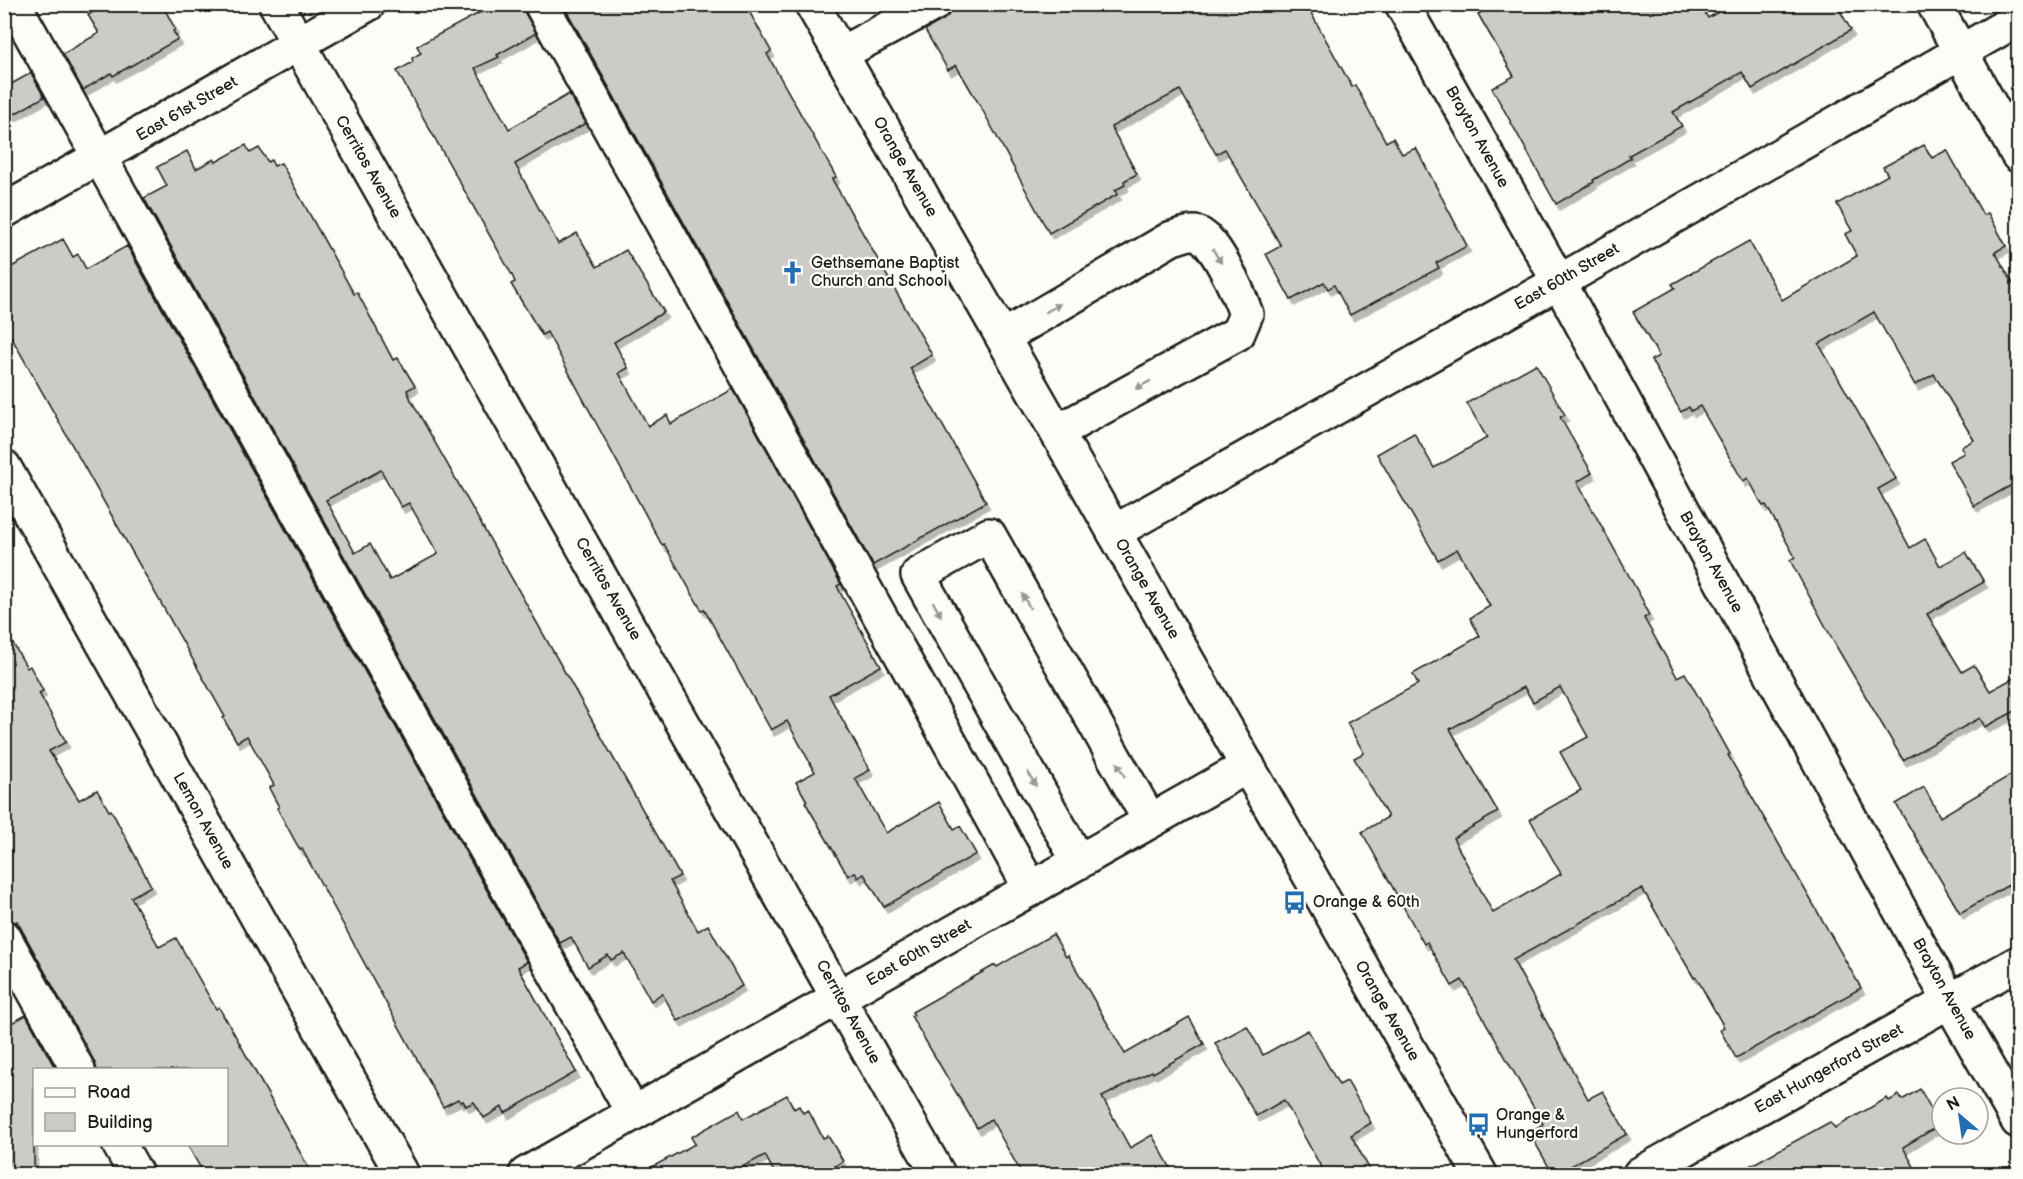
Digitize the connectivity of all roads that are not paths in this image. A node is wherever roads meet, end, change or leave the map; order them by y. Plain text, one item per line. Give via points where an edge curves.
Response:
1 (14, 4) edge
2 (276, 4) edge
3 (368, 4) edge
4 (541, 4) edge
5 (812, 4) edge
6 (934, 4) edge
7 (1402, 4) edge
8 (1934, 4) edge
9 (2019, 19) edge
10 (299, 45) junction
11 (1960, 52) junction
12 (840, 54) junction
13 (2019, 155) edge
14 (100, 158) junction
15 (4, 211) edge
16 (1559, 282) junction
17 (1002, 337) junction
18 (1058, 432) junction
19 (4, 467) edge
20 (1114, 531) junction
21 (1248, 766) junction
22 (1150, 821) junction
23 (1079, 862) junction
24 (1031, 889) junction
25 (4, 937) edge
26 (2019, 963) edge
27 (840, 998) junction
28 (1950, 1002) junction
29 (77, 1068) edge
30 (633, 1113) junction
31 (2019, 1121) edge
32 (120, 1146) edge
33 (136, 1174) edge
34 (402, 1174) edge
35 (526, 1174) edge
36 (938, 1174) edge
37 (1480, 1174) edge
38 (1640, 1174) edge

1 - 14 street
2 - 10 street, Cerritos Avenue
3 - 10 street, East 61st Street
4 - 24 street
5 - 12 street, Orange Avenue
6 - 12 street
7 - 16 street, Brayton Avenue
8 - 11 street
9 - 11 street, East 60th Street
10 - 14 street, East 61st Street
10 - 27 street, Cerritos Avenue
11 - 13 street
11 - 16 street, East 60th Street
12 - 17 street, Orange Avenue
14 - 15 street, East 61st Street
14 - 30 street
16 - 20 street, East 60th Street
16 - 28 street, Brayton Avenue
17 - 18 street, Orange Avenue
17 -> 18 street via 1172,238 1194,232 1206,238 1238,290 1246,314 1238,333
18 - 20 street, Orange Avenue
19 - 34 street, Lemon Avenue
20 - 21 street, Orange Avenue
21 - 22 street, East 60th Street
21 - 37 street, Orange Avenue
22 - 23 street, East 60th Street
22 -> 23 street via 989,535 918,574
23 - 24 street, East 60th Street
24 - 27 street, East 60th Street
25 - 29 street
26 - 28 street, East Hungerford Street
27 - 30 street, East 60th Street
27 - 36 street, Cerritos Avenue
28 - 31 street, Brayton Avenue
28 - 38 street, East Hungerford Street
30 - 35 street, East 60th Street
32 - 33 street

